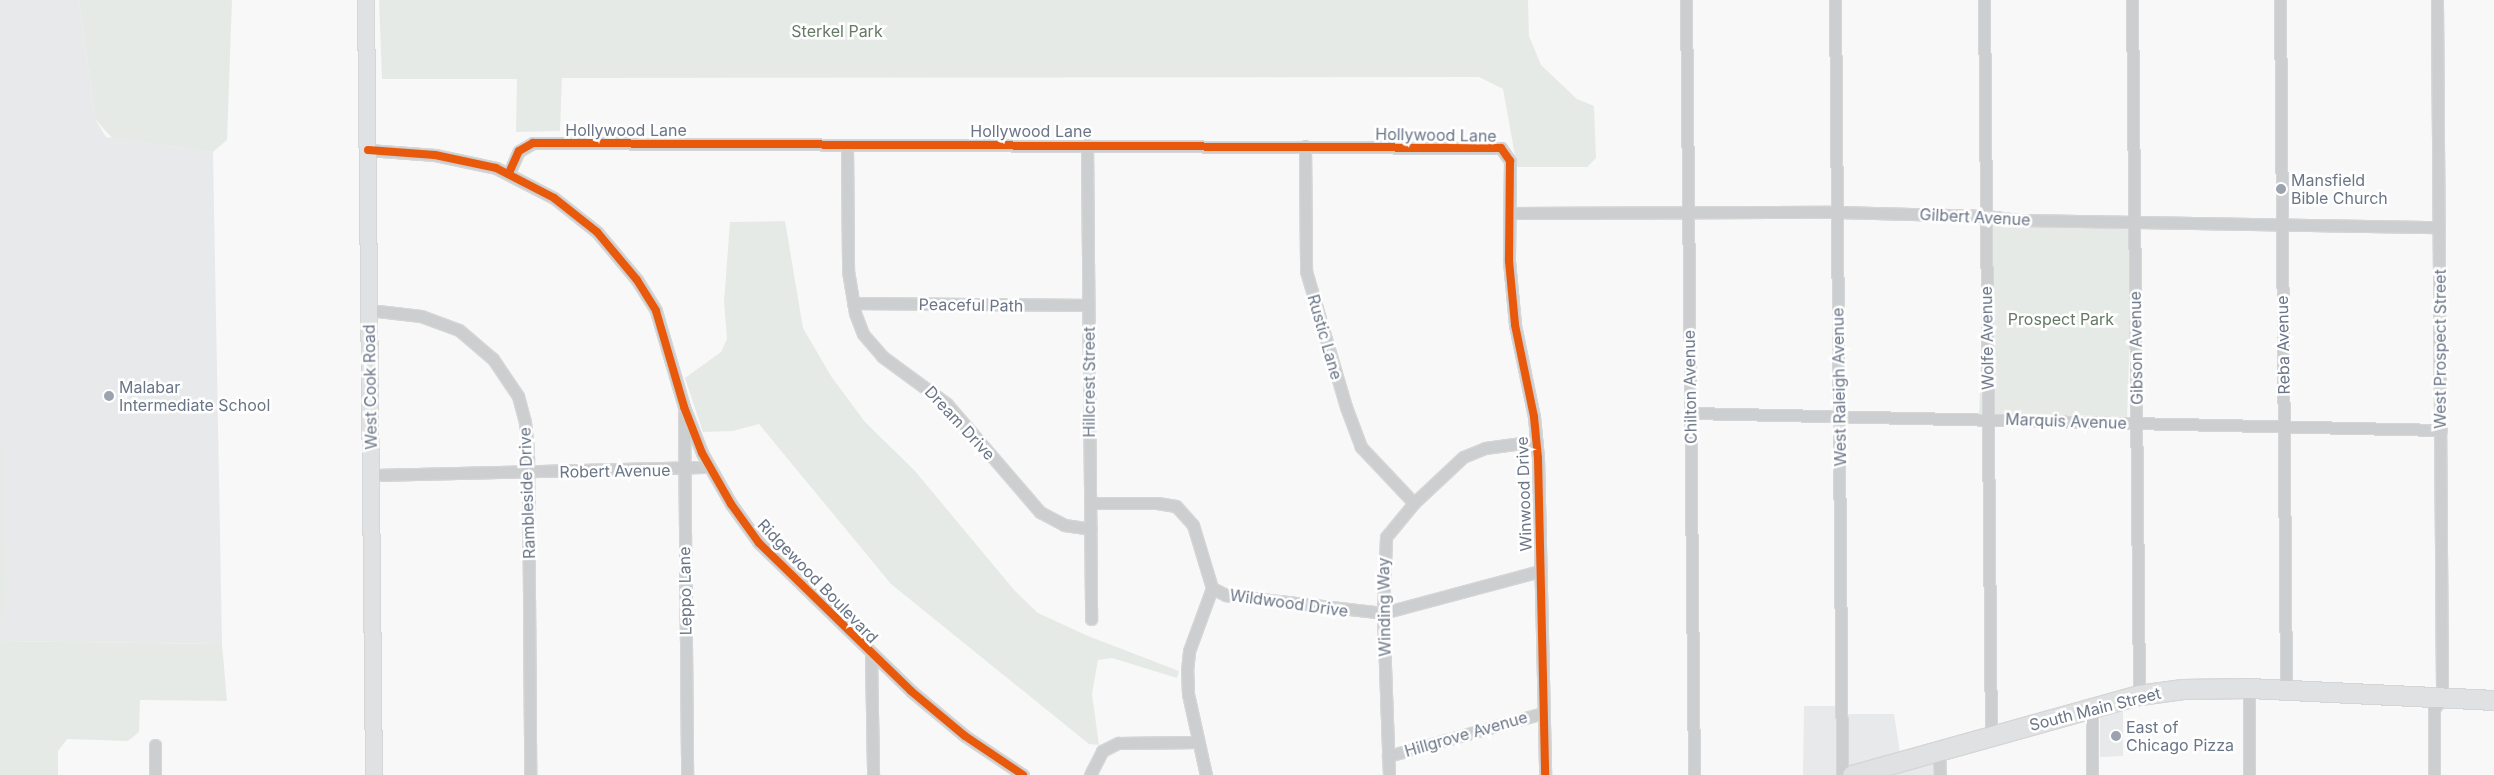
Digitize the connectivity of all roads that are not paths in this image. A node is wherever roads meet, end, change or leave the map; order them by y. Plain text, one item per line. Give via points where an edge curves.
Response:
1 (366, 0) edge
2 (1686, 0) edge
3 (1835, 0) edge
4 (1984, 0) edge
5 (2132, 0) edge
6 (2280, 0) edge
7 (2437, 0) edge
8 (1087, 145) junction
9 (847, 146) junction
10 (1305, 146) junction
11 (368, 150) junction
12 (509, 173) junction
13 (1688, 212) junction
14 (1837, 212) junction
15 (1510, 213) junction
16 (1986, 216) junction
17 (2134, 220) junction
18 (2282, 224) junction
19 (2439, 227) junction
20 (853, 303) junction
21 (1088, 304) junction
22 (369, 310) junction
23 (684, 407) junction
24 (1691, 413) junction
25 (1839, 416) junction
26 (1988, 418) junction
27 (2136, 423) junction
28 (2284, 425) junction
29 (2441, 430) junction
30 (1537, 441) junction
31 (708, 467) junction
32 (684, 470) junction
33 (528, 473) junction
34 (371, 475) junction
35 (1090, 503) junction
36 (1414, 503) junction
37 (1090, 529) junction
38 (1540, 571) junction
39 (1212, 588) junction
40 (1383, 613) junction
41 (1091, 620) dead end
42 (871, 655) junction
43 (2249, 688) junction
44 (2286, 690) junction
45 (2139, 695) junction
46 (2442, 698) junction
47 (2494, 700) edge
48 (2092, 708) junction
49 (1543, 713) junction
50 (1991, 736) junction
51 (1198, 742) junction
52 (155, 745) dead end
53 (1940, 751) junction
54 (1388, 756) junction
55 (155, 775) edge
56 (374, 775) edge
57 (530, 775) edge
58 (687, 775) edge
59 (873, 775) edge
60 (1023, 775) edge
61 (1090, 775) edge
62 (1206, 775) edge
63 (1389, 775) edge
64 (1546, 775) edge
65 (1694, 775) edge
66 (1842, 775) edge
67 (1852, 775) edge
68 (1940, 775) edge
69 (2092, 775) edge
70 (2249, 775) edge
71 (2434, 775) edge

1 - 11 main road, West Cook Road
2 - 13 street, Chilton Avenue
3 - 14 street, West Raleigh Avenue
4 - 16 street, Wolfe Avenue
5 - 17 street, Gibson Avenue
6 - 18 street, Reba Avenue
7 - 19 street, West Prospect Street
8 - 9 street, Hollywood Lane
8 - 10 street, Hollywood Lane
8 - 21 street, Hillcrest Street
9 - 12 street, Hollywood Lane via 533,143 519,151
9 - 20 street, Dream Drive via 848,271
10 - 15 street, Hollywood Lane via 1501,148 1510,161
10 - 36 street, Rustic Lane via 1306,271 1340,389 1361,447
11 - 12 street, Ridgewood Boulevard via 435,155
11 - 22 main road, West Cook Road
12 - 23 street, Ridgewood Boulevard via 554,198 584,220 637,280 662,326
13 - 14 street, Gilbert Avenue
13 - 15 street, Gilbert Avenue
13 - 24 street, Chilton Avenue
14 - 16 street, Gilbert Avenue
14 - 25 street, West Raleigh Avenue
15 - 30 street, Winwood Drive via 1514,309
16 - 17 street, Gilbert Avenue via 2021,220
16 - 26 street, Wolfe Avenue
17 - 18 street, Gilbert Avenue
17 - 27 street, Gibson Avenue
18 - 19 street, Gilbert Avenue
18 - 28 street, Reba Avenue
19 - 29 street, West Prospect Street
20 - 21 street, Peaceful Path
20 - 37 street, Dream Drive via 857,322 869,343 947,404 1034,506 1064,525
21 - 35 street, Hillcrest Street
22 - 33 street, Rambleside Drive via 434,319 459,330 487,353 508,379 520,403 525,422
22 - 34 main road, West Cook Road
23 - 31 street, Ridgewood Boulevard
23 - 32 street, Leppo Lane
24 - 25 street, Marquis Avenue
24 - 65 street, Chilton Avenue
25 - 26 street, Marquis Avenue
25 - 66 street, West Raleigh Avenue
26 - 27 street, Marquis Avenue
26 - 50 street, Wolfe Avenue
27 - 28 street, Marquis Avenue
27 - 45 street, Gibson Avenue
28 - 29 street, Marquis Avenue
28 - 44 street, Reba Avenue
29 - 46 street, West Prospect Street
30 - 36 street, Winding Way via 1472,452 1451,466
30 - 38 street, Winwood Drive
31 - 32 street, Robert Avenue
31 - 42 street, Ridgewood Boulevard via 759,543
32 - 33 street, Robert Avenue
32 - 58 street, Leppo Lane
33 - 34 street, Robert Avenue
33 - 57 street, Rambleside Drive
34 - 56 main road, West Cook Road
35 - 37 street, Hillcrest Street
35 - 39 street, Wildwood Drive via 1176,506 1193,525
36 - 40 street, Winding Way via 1386,537
37 - 41 street, Hillcrest Street
38 - 40 street, Wildwood Drive
38 - 49 street, Winwood Drive
39 - 40 street, Wildwood Drive via 1226,595
39 - 51 street via 1187,661 1186,684
40 - 54 street, Winding Way
42 - 59 street
42 - 60 street, Ridgewood Boulevard via 950,724
43 - 44 highway, South Main Street
43 - 45 highway, South Main Street via 2212,687
43 - 70 street
44 - 46 highway, South Main Street
45 - 48 highway, South Main Street
46 - 47 highway, South Main Street
46 - 71 street, West Prospect Street via 2434,709
48 - 50 highway, South Main Street
48 - 69 street
49 - 54 street, Hillgrove Avenue
49 - 64 street, Winwood Drive
50 - 53 highway, South Main Street
51 - 61 street via 1118,743 1102,751
51 - 62 street
52 - 55 street
53 - 67 highway, South Main Street
53 - 68 street
54 - 63 street, Winding Way

